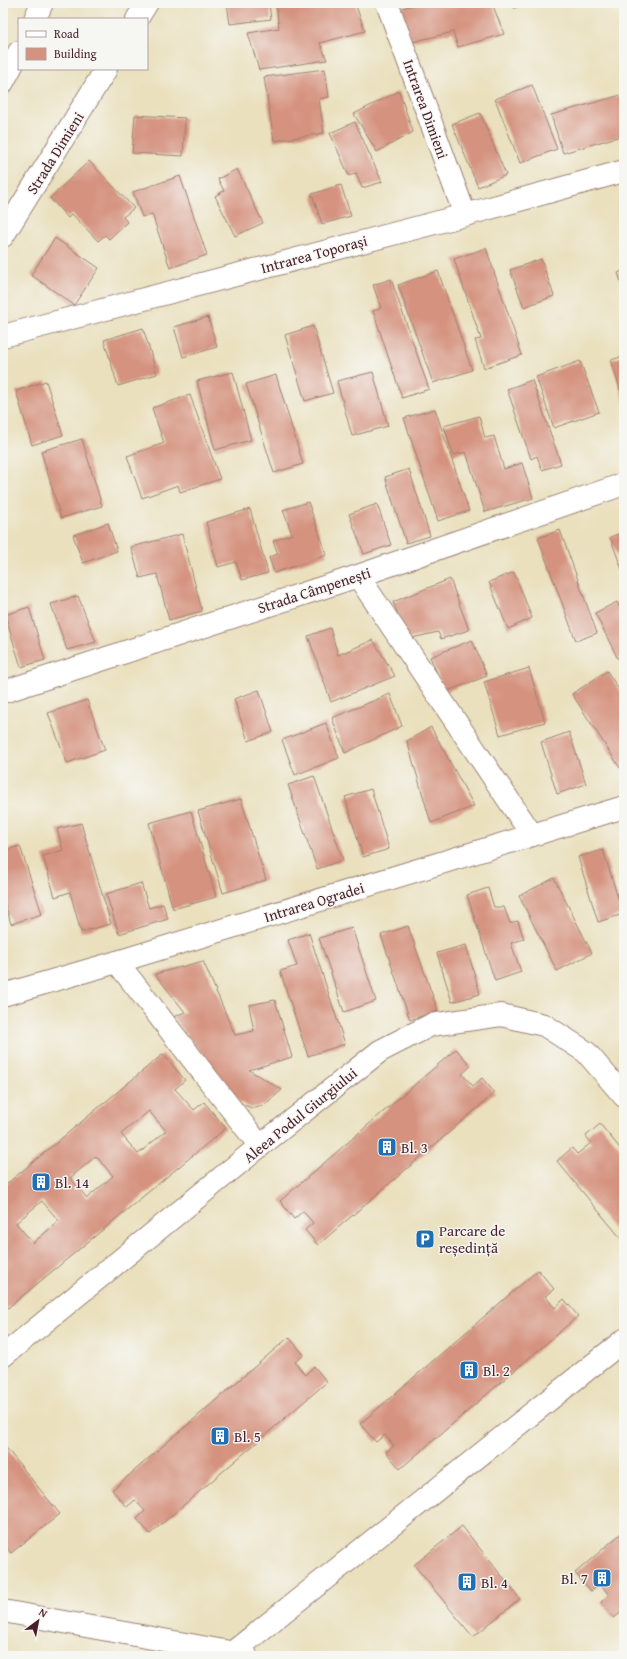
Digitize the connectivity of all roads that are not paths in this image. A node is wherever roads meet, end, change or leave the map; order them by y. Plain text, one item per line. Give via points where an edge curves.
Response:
1 (42, 3) edge
2 (147, 3) edge
3 (387, 3) edge
4 (35, 18) edge
5 (138, 18) edge
6 (18, 54) edge
7 (105, 70) edge
8 (3, 81) edge
9 (624, 171) edge
10 (465, 215) junction
11 (3, 236) edge
12 (3, 336) edge
13 (624, 484) edge
14 (358, 576) junction
15 (3, 692) edge
16 (624, 807) edge
17 (532, 835) junction
18 (117, 962) junction
19 (3, 995) edge
20 (624, 1096) edge
21 (260, 1146) junction
22 (624, 1340) edge
23 (3, 1356) edge
24 (3, 1611) edge
25 (238, 1655) edge

1 - 4 street
2 - 5 street
3 - 10 street, Intrarea Dimieni
6 - 8 street
7 - 11 street, Strada Dimieni
9 - 10 street, Intrarea Toporași
10 - 12 street, Intrarea Toporași
13 - 14 street, Strada Câmpenești
14 - 15 street, Strada Câmpenești
14 - 17 street
16 - 17 street, Intrarea Ogradei
17 - 18 street, Intrarea Ogradei
18 - 19 street, Intrarea Ogradei
18 - 21 street
20 - 21 street, Aleea Podul Giurgiului via 586,1052 544,1025 501,1015 493,1016 431,1025 380,1051
21 - 23 street, Aleea Podul Giurgiului
22 - 25 street
24 - 25 street

